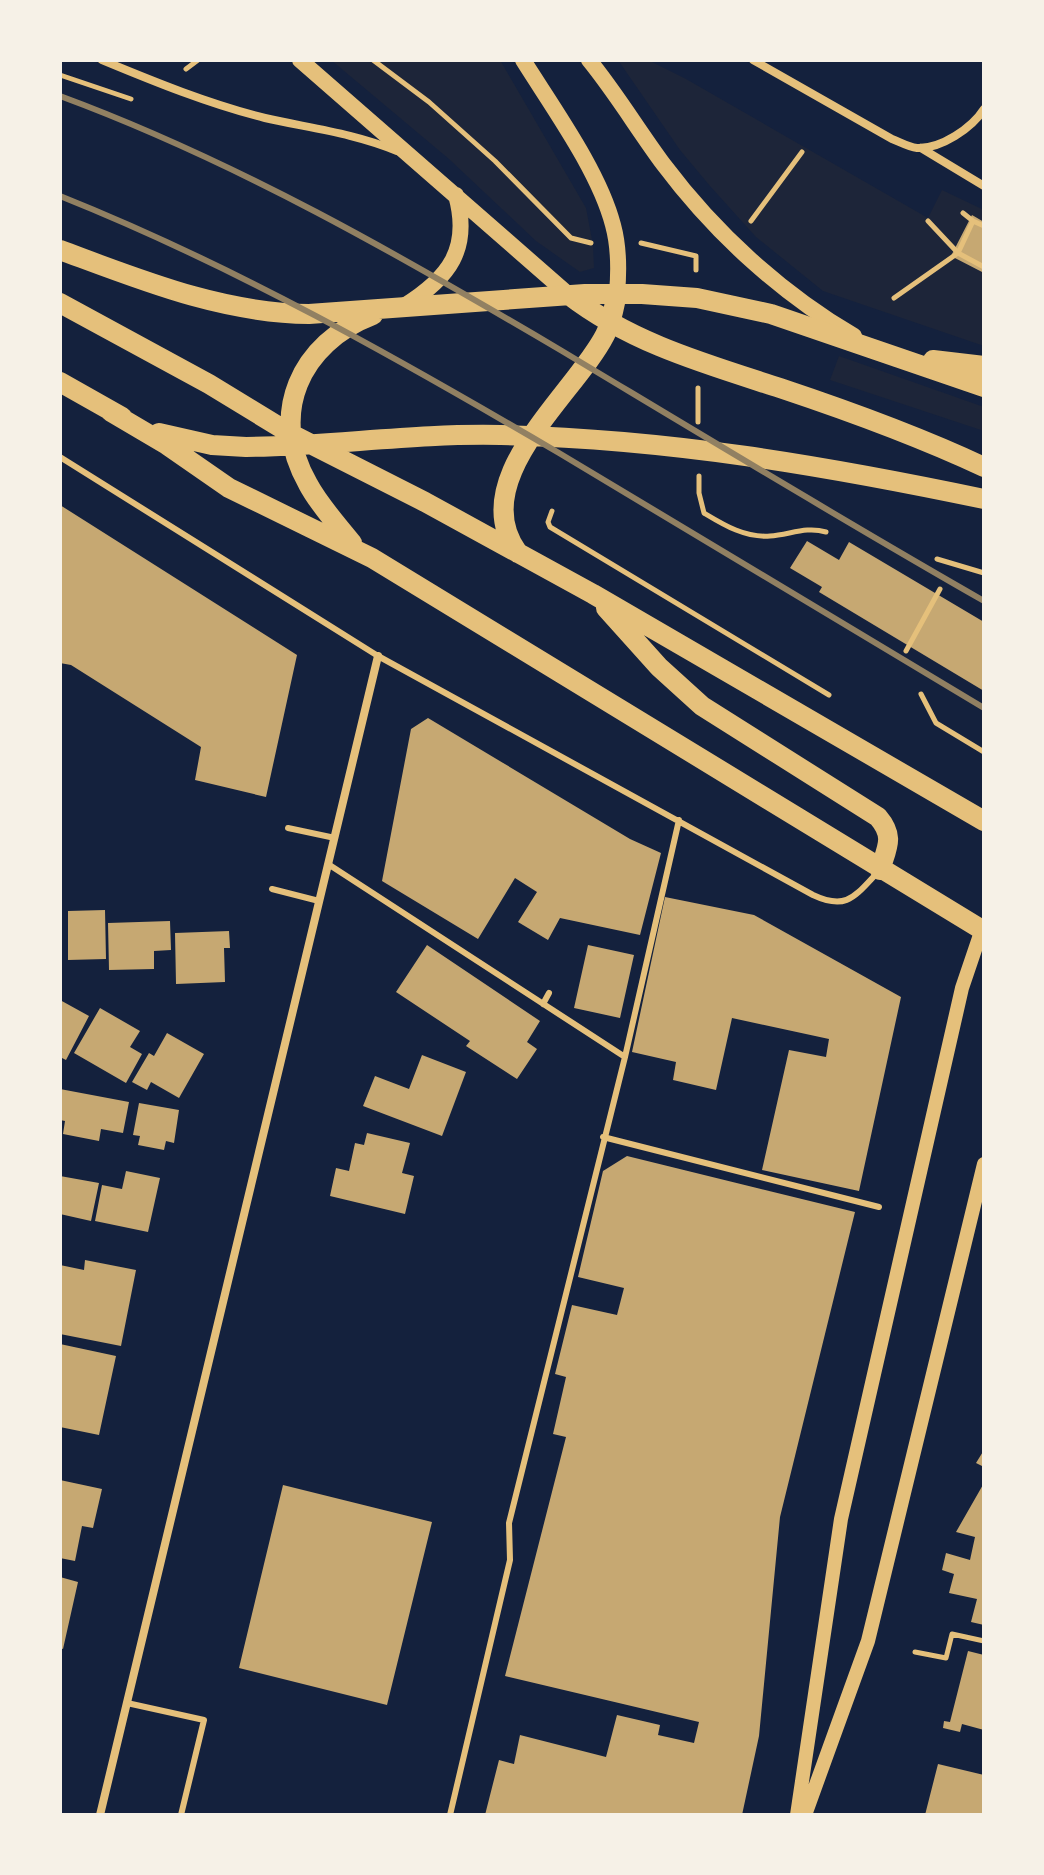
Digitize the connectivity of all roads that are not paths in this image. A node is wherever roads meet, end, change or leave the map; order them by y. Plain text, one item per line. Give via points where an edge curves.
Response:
1 (102, 60) edge
2 (300, 60) edge
3 (523, 60) edge
4 (589, 60) edge
5 (753, 60) edge
6 (984, 109) edge
7 (921, 148) junction
8 (412, 158) junction
9 (984, 186) edge
10 (456, 195) junction
11 (60, 250) edge
12 (617, 293) junction
13 (569, 295) junction
14 (60, 303) edge
15 (398, 308) junction
16 (610, 323) junction
17 (890, 353) junction
18 (984, 366) edge
19 (60, 382) edge
20 (984, 387) edge
21 (111, 412) junction
22 (531, 437) junction
23 (298, 441) junction
24 (60, 457) edge
25 (984, 467) edge
26 (984, 499) edge
27 (358, 550) junction
28 (518, 553) junction
29 (593, 594) junction
30 (378, 656) junction
31 (679, 820) junction
32 (984, 821) edge
33 (288, 828) dead end
34 (335, 838) junction
35 (328, 864) junction
36 (880, 870) junction
37 (272, 889) dead end
38 (319, 901) junction
39 (983, 928) edge
40 (549, 993) dead end
41 (543, 1004) junction
42 (625, 1057) junction
43 (603, 1137) junction
44 (984, 1164) edge
45 (879, 1207) dead end
46 (127, 1703) junction
47 (100, 1815) edge
48 (181, 1815) edge
49 (450, 1815) edge
50 (797, 1815) edge
51 (805, 1815) edge

1 - 8 street via 220,105 362,138
2 - 8 main road
3 - 12 main road via 613,222
4 - 17 main road via 665,166 727,238 817,312
5 - 7 street via 892,139
6 - 7 street via 967,128
7 - 9 street
8 - 10 main road
10 - 13 main road
10 - 15 main road via 462,233 453,261 434,285
11 - 15 main road via 227,306 295,314
12 - 13 main road
12 - 16 main road
12 - 17 main road via 728,304
13 - 15 main road
13 - 16 main road
14 - 23 main road via 209,384
15 - 23 main road via 341,330 317,352 294,392 291,408
16 - 22 main road
16 - 25 main road via 664,349 850,412
17 - 18 main road
17 - 20 main road
19 - 21 main road
21 - 23 main road via 193,442 246,447
21 - 27 main road via 229,488
22 - 23 main road
22 - 26 main road via 673,446 806,464
22 - 28 main road via 515,465 505,503 506,532
23 - 27 main road via 308,485
23 - 28 main road
24 - 30 lane
27 - 36 main road
28 - 29 main road
29 - 32 main road
29 - 36 main road via 702,706 878,817 890,838
30 - 31 lane
30 - 34 street
31 - 36 lane via 835,903 855,895
31 - 42 lane
33 - 34 lane
34 - 35 street
35 - 38 street
35 - 41 lane
36 - 39 main road
37 - 38 lane
38 - 46 street
39 - 50 street via 962,988 841,1519
40 - 41 lane
41 - 42 lane
42 - 43 lane
43 - 45 lane
43 - 49 lane via 509,1523 510,1560
44 - 51 street via 868,1641
46 - 47 street
46 - 48 lane via 204,1720

